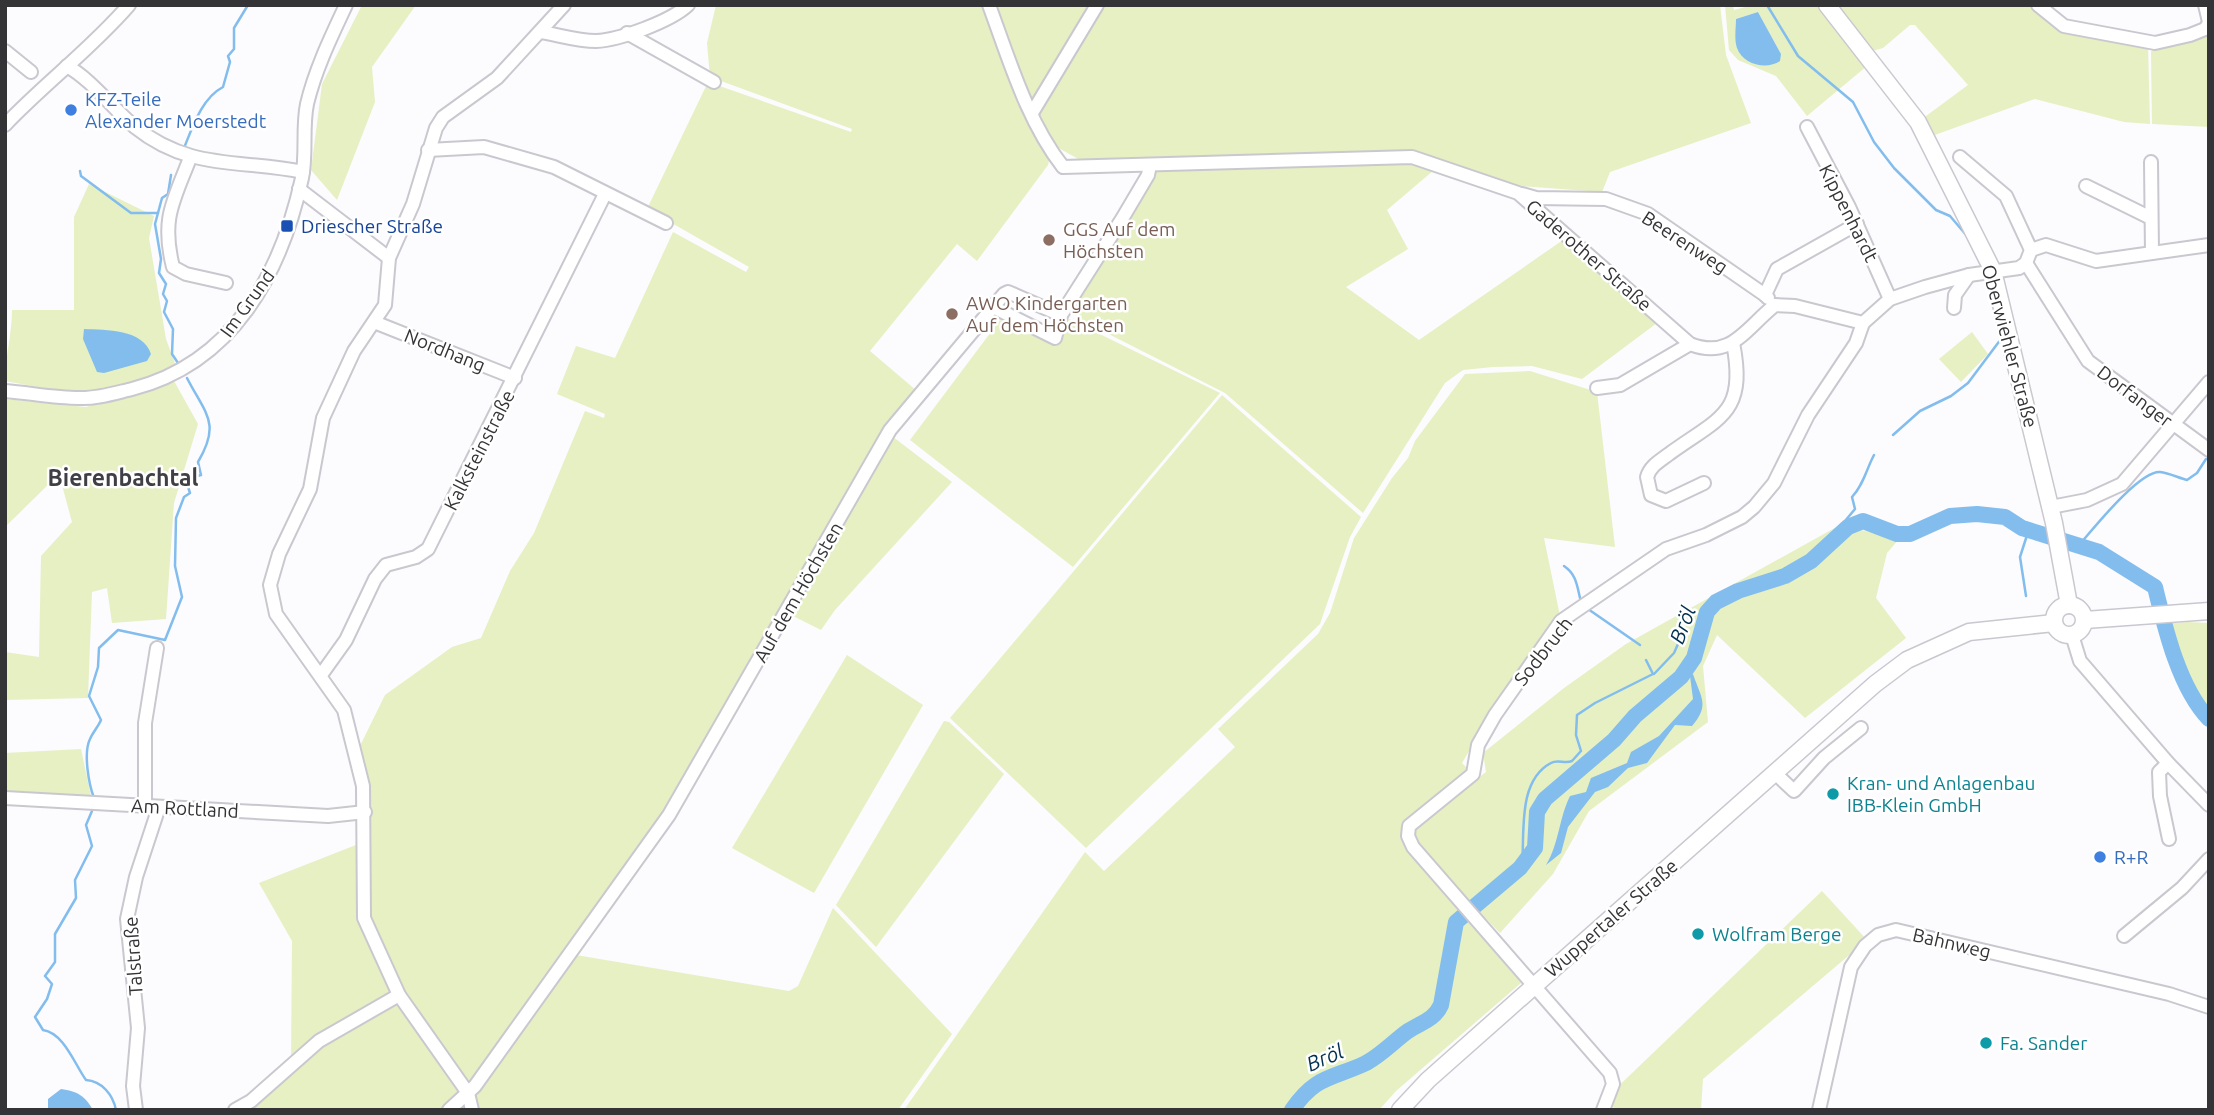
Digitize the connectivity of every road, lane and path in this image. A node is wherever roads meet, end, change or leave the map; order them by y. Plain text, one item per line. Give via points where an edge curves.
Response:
1 (129, 5) edge
2 (346, 5) edge
3 (564, 5) edge
4 (688, 5) edge
5 (989, 5) edge
6 (1097, 5) edge
7 (1827, 5) edge
8 (2038, 5) edge
9 (2205, 5) edge
10 (2209, 23) edge
11 (541, 32) junction
12 (627, 33) junction
13 (5, 51) edge
14 (67, 66) junction
15 (31, 72) dead end
16 (714, 82) dead end
17 (1032, 113) junction
18 (5, 125) edge
19 (1807, 127) dead end
20 (428, 150) junction
21 (190, 158) junction
22 (1960, 158) dead end
23 (2151, 162) dead end
24 (1150, 165) junction
25 (303, 172) junction
26 (2086, 186) dead end
27 (299, 189) junction
28 (1518, 193) junction
29 (605, 194) junction
30 (2151, 218) junction
31 (666, 223) dead end
32 (1857, 224) junction
33 (2209, 245) edge
34 (2152, 253) junction
35 (2029, 257) junction
36 (389, 258) junction
37 (1993, 271) junction
38 (1969, 275) junction
39 (226, 283) dead end
40 (1765, 295) junction
41 (1890, 299) junction
42 (1775, 306) junction
43 (993, 307) junction
44 (1954, 307) dead end
45 (1061, 315) junction
46 (374, 322) junction
47 (1863, 323) junction
48 (1690, 344) junction
49 (1733, 344) junction
50 (515, 378) junction
51 (2209, 382) edge
52 (1597, 388) dead end
53 (5, 391) edge
54 (2173, 425) junction
55 (2209, 450) edge
56 (1704, 483) dead end
57 (2052, 515) junction
58 (2069, 605) junction
59 (2209, 611) edge
60 (2085, 620) junction
61 (2054, 623) junction
62 (2072, 635) junction
63 (157, 648) dead end
64 (321, 675) junction
65 (1861, 728) dead end
66 (2168, 763) junction
67 (1776, 774) junction
68 (5, 799) edge
69 (2209, 805) edge
70 (152, 807) junction
71 (365, 812) junction
72 (2169, 839) dead end
73 (2209, 859) edge
74 (2124, 936) dead end
75 (1535, 986) junction
76 (399, 995) junction
77 (2209, 1007) edge
78 (468, 1093) junction
79 (136, 1110) edge
80 (235, 1110) edge
81 (449, 1110) edge
82 (472, 1110) edge
83 (1400, 1110) edge
84 (1603, 1110) edge
85 (1819, 1110) edge

1 - 14 street
2 - 25 street, Im Grund via 307,106
3 - 11 street
4 - 12 street via 677,16
5 - 17 street
6 - 17 street
7 - 37 main road, Oberwiehler Straße via 1918,122
8 - 10 street via 2064,26 2155,43 2190,35
9 - 10 street
11 - 12 street via 596,41
11 - 20 street via 497,78 443,117
12 - 16 street
13 - 15 street
14 - 18 street
14 - 21 street via 136,127
17 - 24 street, Gaderother Straße via 1047,147 1063,167
19 - 32 street, Kippenhardt
20 - 29 street via 484,146 554,167
20 - 36 street via 413,204
21 - 25 street
21 - 39 street via 168,216 166,235 173,267
22 - 35 street, Dorfanger via 2006,196
23 - 30 street
24 - 28 street, Gaderother Straße via 1412,157
24 - 45 street
25 - 27 street, Im Grund
26 - 30 street
27 - 36 street
27 - 53 street, Im Grund via 272,272 233,329 192,365 155,383 81,399
28 - 40 street, Beerenweg via 1536,198 1606,199 1648,214
28 - 48 street, Gaderother Straße
29 - 31 street
29 - 50 street, Kalksteinstraße
30 - 34 street
32 - 40 street via 1777,270
32 - 41 street, Kippenhardt
33 - 34 street
34 - 35 street via 2096,261 2046,245
35 - 37 street via 2019,268
35 - 54 street, Dorfanger via 2088,361
36 - 46 street via 385,305
37 - 38 street
37 - 57 main road, Oberwiehler Straße
38 - 41 street
38 - 44 street via 1955,295
40 - 42 street, Beerenweg
41 - 47 street
42 - 47 street via 1795,306
42 - 49 street
43 - 45 street via 1008,292
43 - 45 street via 1055,338
43 - 78 street, Auf dem Höchsten via 890,430 669,815
46 - 50 street, Nordhang
46 - 64 street via 354,351 323,418 310,489 279,554 270,585 276,614
47 - 75 street, Sodbruch via 1774,483 1754,507 1706,535 1667,549 1561,621 1495,715 1478,745 1473,774 1409,826 1413,847
48 - 49 street via 1716,351
48 - 52 street via 1620,385
49 - 56 street via 1738,389 1732,404 1654,465 1647,477 1651,495 1666,501
50 - 64 street, Kalksteinstraße via 428,549 386,565 346,640
51 - 54 street
54 - 55 street, Dorfanger
54 - 57 street via 2122,484
57 - 58 main road, Oberwiehler Straße
58 - 60 main road via 2082,611
58 - 61 main road via 2057,611
59 - 60 main road
60 - 62 main road
61 - 62 main road via 2059,631
61 - 67 main road, Wuppertaler Straße via 1985,629 1947,639 1896,668
62 - 66 street via 2080,661
63 - 70 street, Talstraße via 145,723
64 - 71 street via 344,710
65 - 67 street via 1824,758 1794,792
66 - 69 street
66 - 72 street via 2159,772
67 - 75 main road, Wuppertaler Straße
68 - 70 street, Am Rottland
70 - 71 street, Am Rottland via 328,816
70 - 79 street, Talstraße via 127,919 138,1028 133,1086
71 - 76 street via 364,918
73 - 74 street
75 - 83 main road, Wuppertaler Straße
75 - 84 street, Sodbruch via 1610,1073 1613,1084
76 - 78 street
76 - 80 street via 318,1041
77 - 85 street, Bahnweg via 1896,930 1878,935 1850,967
78 - 81 street, Auf dem Höchsten
78 - 82 street

